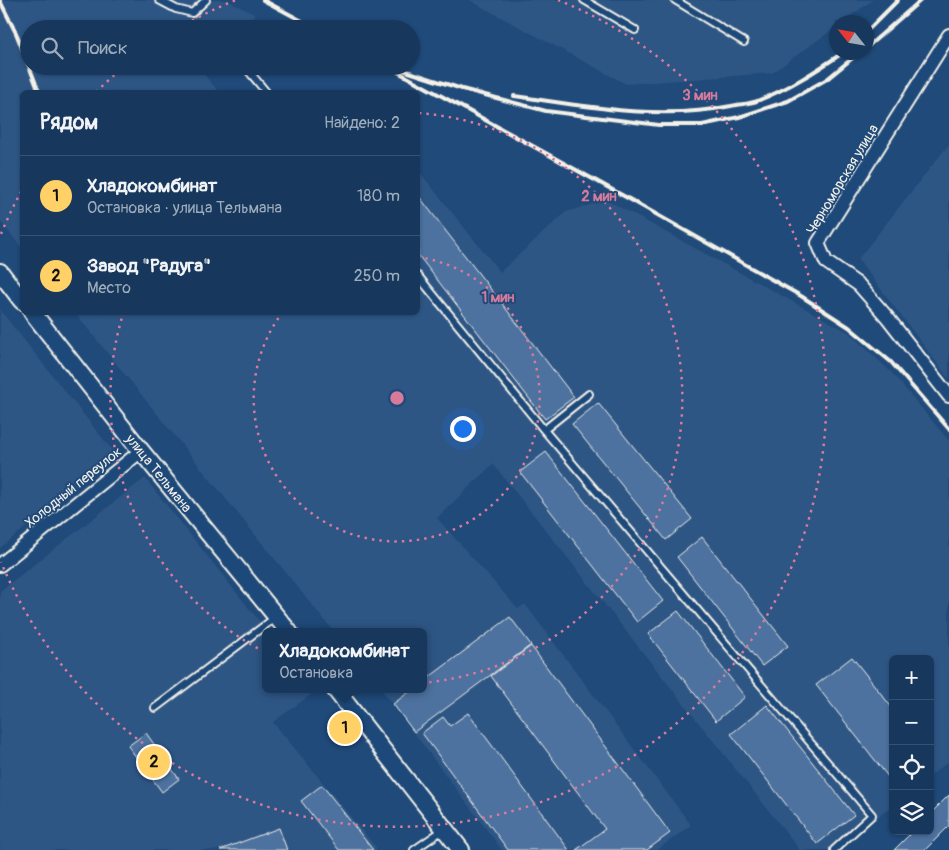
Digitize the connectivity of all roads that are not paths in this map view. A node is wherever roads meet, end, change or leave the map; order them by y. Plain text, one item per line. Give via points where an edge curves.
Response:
1 (159, 0) edge
2 (206, 0) edge
3 (584, 0) edge
4 (676, 0) edge
5 (635, 30) dead end
6 (949, 35) edge
7 (744, 42) dead end
8 (252, 75) edge
9 (264, 90) edge
10 (0, 272) edge
11 (420, 278) edge
12 (20, 298) edge
13 (34, 315) edge
14 (589, 394) dead end
15 (949, 396) edge
16 (544, 430) junction
17 (142, 452) junction
18 (0, 566) edge
19 (277, 616) junction
20 (286, 628) edge
21 (338, 693) edge
22 (155, 708) dead end
23 (444, 829) junction
24 (414, 850) edge
25 (460, 850) edge
26 (834, 850) edge

1 - 2 lane via 192,13
3 - 5 lane
4 - 7 lane
6 - 15 street, Черноморская улица via 818,243 826,262 859,285
8 - 9 lane
10 - 12 street
11 - 16 lane
13 - 17 street, улица Тельмана
14 - 16 lane
16 - 26 lane via 872,815
17 - 18 street, Холодный переулок
17 - 19 street, улица Тельмана
19 - 20 street, улица Тельмана
19 - 22 lane
21 - 23 street
23 - 24 lane
23 - 25 street

